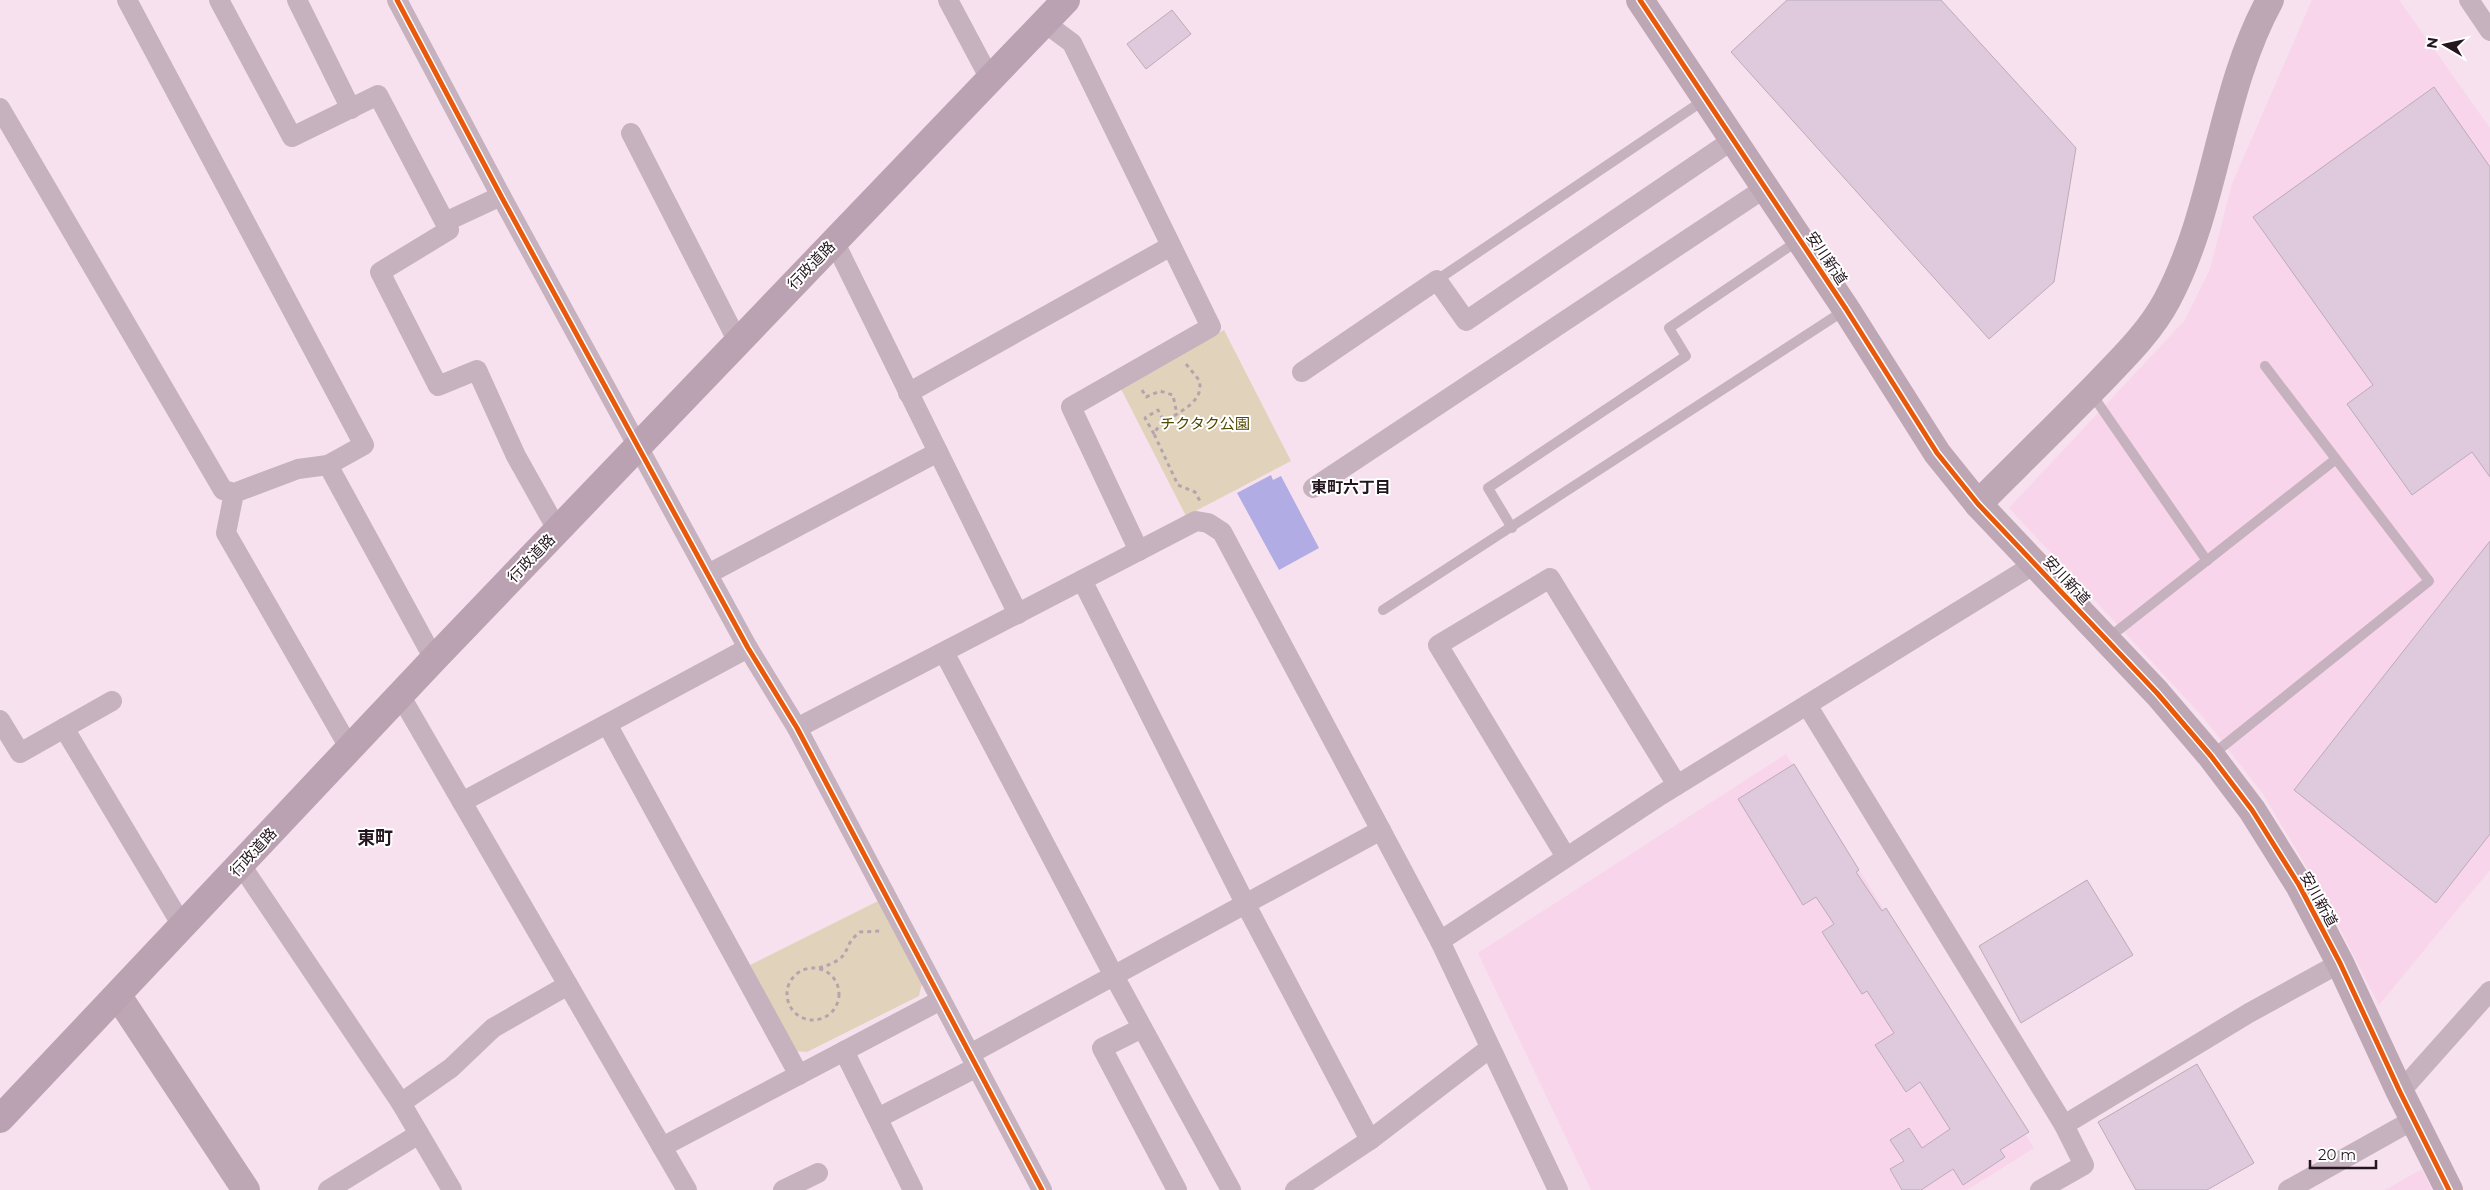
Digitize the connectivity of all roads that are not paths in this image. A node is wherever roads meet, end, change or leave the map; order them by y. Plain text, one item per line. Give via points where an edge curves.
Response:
1 (127, 0) edge
2 (218, 0) edge
3 (296, 0) edge
4 (397, 0) edge
5 (948, 0) edge
6 (1066, 0) edge
7 (1640, 0) edge
8 (2270, 0) edge
9 (2469, 0) edge
10 (1045, 23) junction
11 (2490, 31) edge
12 (989, 77) junction
13 (1705, 99) junction
14 (0, 108) edge
15 (351, 109) junction
16 (631, 133) dead end
17 (1734, 140) junction
18 (1765, 188) junction
19 (501, 196) junction
20 (445, 222) junction
21 (1800, 240) junction
22 (834, 241) junction
23 (1171, 246) junction
24 (1437, 280) junction
25 (1846, 309) junction
26 (738, 342) junction
27 (2264, 366) dead end
28 (1302, 372) dead end
29 (2090, 392) junction
30 (908, 393) junction
31 (639, 446) junction
32 (938, 452) junction
33 (2336, 459) junction
34 (328, 465) junction
35 (1313, 488) dead end
36 (234, 494) junction
37 (1978, 504) junction
38 (1512, 528) junction
39 (558, 530) junction
40 (1139, 551) junction
41 (2207, 561) junction
42 (2035, 564) junction
43 (708, 574) junction
44 (1082, 580) junction
45 (1383, 610) dead end
46 (1018, 614) junction
47 (2106, 640) junction
48 (748, 648) junction
49 (944, 652) junction
50 (434, 658) junction
51 (400, 695) junction
52 (112, 700) dead end
53 (1807, 705) junction
54 (0, 720) edge
55 (607, 724) junction
56 (64, 728) junction
57 (797, 728) junction
58 (350, 749) junction
59 (2211, 756) junction
60 (1677, 784) junction
61 (462, 802) junction
62 (1380, 830) junction
63 (1566, 857) junction
64 (241, 865) junction
65 (1245, 904) junction
66 (183, 926) junction
67 (1440, 941) junction
68 (2340, 963) junction
69 (1114, 976) junction
70 (568, 985) junction
71 (2490, 991) edge
72 (118, 996) junction
73 (941, 1000) junction
74 (1142, 1028) junction
75 (1490, 1048) junction
76 (844, 1051) junction
77 (973, 1061) junction
78 (799, 1075) junction
79 (2400, 1092) junction
80 (401, 1103) junction
81 (878, 1118) junction
82 (0, 1119) edge
83 (2413, 1120) junction
84 (2064, 1125) junction
85 (419, 1134) junction
86 (1370, 1140) junction
87 (662, 1147) junction
88 (818, 1173) dead end
89 (246, 1190) edge
90 (328, 1190) edge
91 (452, 1190) edge
92 (687, 1190) edge
93 (783, 1190) edge
94 (914, 1190) edge
95 (1042, 1190) edge
96 (1177, 1190) edge
97 (1231, 1190) edge
98 (1295, 1190) edge
99 (1558, 1190) edge
100 (2040, 1190) edge
101 (2288, 1190) edge
102 (2449, 1190) edge

1 - 34 street via 364,445
2 - 15 street via 292,137
3 - 15 street
4 - 19 street
5 - 12 street
6 - 10 highway, 行政道路
7 - 13 street, 安川新道
8 - 29 street via 2242,69 2191,244 2168,299 2151,327
9 - 11 street
10 - 12 highway, 行政道路
10 - 23 street via 1072,43
12 - 22 highway, 行政道路
13 - 17 street, 安川新道
13 - 24 lane
14 - 36 street via 223,490
15 - 20 street via 378,95
16 - 26 street
17 - 18 street, 安川新道
17 - 24 street via 1466,321
18 - 21 street, 安川新道
18 - 35 street
19 - 20 street
19 - 31 street
20 - 39 street via 449,230 380,272 438,386 477,370 516,456
21 - 25 street, 安川新道
21 - 38 lane via 1668,328 1686,356 1488,488
22 - 26 highway, 行政道路
22 - 30 street
23 - 30 street
23 - 40 street via 1211,327 1071,407
24 - 28 street
25 - 37 street, 安川新道 via 1937,453
25 - 38 lane
26 - 31 highway, 行政道路
27 - 33 lane
29 - 37 street
29 - 41 lane
30 - 32 street
31 - 39 highway, 行政道路
31 - 43 street
32 - 43 street
32 - 46 street
33 - 41 lane
33 - 59 lane via 2429,581
34 - 36 street via 298,469
34 - 50 street
36 - 58 street via 226,534
37 - 42 street, 安川新道
38 - 45 lane
39 - 50 highway, 行政道路
40 - 44 street
40 - 62 street via 1196,522 1208,523 1222,532
41 - 47 lane
42 - 47 street, 安川新道
42 - 53 street
43 - 48 street
44 - 46 street
44 - 65 street
46 - 49 street
47 - 59 street, 安川新道
48 - 55 street
48 - 57 street
49 - 57 street
49 - 69 street
50 - 51 highway, 行政道路
51 - 58 highway, 行政道路
51 - 61 street
52 - 56 street
53 - 60 street
53 - 84 street
54 - 56 street via 20,753
55 - 61 street
55 - 78 street
56 - 66 street
57 - 73 street
58 - 64 highway, 行政道路
59 - 68 street, 安川新道 via 2263,827 2299,885
60 - 63 street
60 - 63 street via 1550,578 1438,645
61 - 70 street
62 - 65 street
62 - 67 street
63 - 67 street
64 - 66 highway, 行政道路
64 - 80 street
65 - 69 street
65 - 86 street
66 - 72 highway, 行政道路
67 - 75 street
68 - 79 street, 安川新道
68 - 84 street
69 - 74 street
69 - 77 street
70 - 80 street via 493,1028 451,1068
70 - 87 street
71 - 79 street
72 - 82 highway, 行政道路
72 - 89 street
73 - 76 street
73 - 77 street
74 - 96 street via 1102,1048
74 - 97 street
75 - 86 street
75 - 99 street
76 - 78 street
76 - 81 street
77 - 81 street
77 - 95 street
78 - 87 street
79 - 83 street, 安川新道
80 - 85 street
81 - 94 street
83 - 101 street
83 - 102 street, 安川新道
84 - 100 street via 2084,1165
85 - 90 street
85 - 91 street
86 - 98 street
87 - 92 street
88 - 93 street

